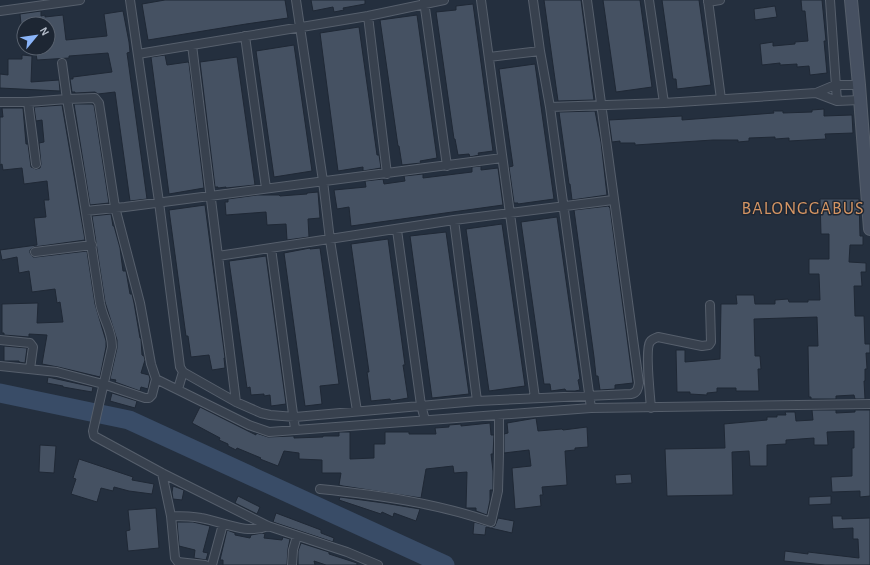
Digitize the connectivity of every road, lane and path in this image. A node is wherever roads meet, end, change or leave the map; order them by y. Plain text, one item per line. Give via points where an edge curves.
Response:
1 (80, 0) edge
2 (130, 0) edge
3 (296, 0) edge
4 (444, 0) edge
5 (481, 0) edge
6 (533, 0) edge
7 (586, 0) edge
8 (648, 0) edge
9 (720, 0) edge
10 (830, 0) edge
11 (851, 0) edge
12 (708, 1) edge
13 (425, 2) edge
14 (0, 11) edge
15 (368, 16) junction
16 (300, 26) junction
17 (245, 36) junction
18 (192, 46) junction
19 (540, 51) junction
20 (138, 54) junction
21 (489, 57) junction
22 (62, 63) dead end
23 (835, 85) junction
24 (859, 85) junction
25 (816, 94) junction
26 (67, 99) junction
27 (721, 99) junction
28 (860, 100) junction
29 (837, 101) junction
30 (0, 102) edge
31 (28, 102) junction
32 (664, 103) junction
33 (601, 105) junction
34 (550, 107) junction
35 (502, 158) junction
36 (36, 164) dead end
37 (447, 166) junction
38 (387, 174) junction
39 (323, 181) junction
40 (266, 188) junction
41 (210, 196) junction
42 (613, 200) junction
43 (159, 202) junction
44 (563, 206) junction
45 (115, 207) junction
46 (86, 210) junction
47 (510, 212) junction
48 (454, 220) junction
49 (870, 229) edge
50 (397, 230) junction
51 (330, 240) junction
52 (92, 245) junction
53 (271, 248) junction
54 (35, 252) dead end
55 (218, 256) junction
56 (710, 305) dead end
57 (0, 340) edge
58 (0, 366) edge
59 (30, 369) junction
60 (183, 372) junction
61 (156, 379) junction
62 (104, 384) junction
63 (178, 389) junction
64 (590, 396) junction
65 (535, 398) junction
66 (477, 401) junction
67 (236, 402) junction
68 (870, 404) edge
69 (421, 405) junction
70 (591, 408) junction
71 (651, 408) junction
72 (358, 410) junction
73 (498, 415) junction
74 (294, 416) junction
75 (425, 420) junction
76 (295, 429) junction
77 (162, 473) junction
78 (320, 489) dead end
79 (170, 516) junction
80 (223, 524) junction
81 (268, 526) junction
82 (297, 536) junction
83 (205, 565) edge
84 (212, 565) edge
85 (292, 565) edge
86 (378, 565) edge

1 - 14 street
2 - 20 street
3 - 16 street
4 - 13 street
5 - 21 street
6 - 19 street
7 - 33 street
8 - 32 street
9 - 12 street
10 - 23 street
11 - 24 street
12 - 27 street
13 - 15 street
13 - 37 street
15 - 16 street
15 - 38 street
16 - 17 street
16 - 39 street
17 - 18 street
17 - 40 street
18 - 20 street
18 - 41 street
19 - 21 street
19 - 34 street
20 - 43 street
21 - 35 street
22 - 26 street
23 - 24 street
23 - 25 street
23 - 29 street
24 - 28 street
25 - 27 street
25 - 29 street
26 - 31 street
26 - 45 street via 95,98 99,103
26 - 46 street
27 - 32 street
28 - 29 street
28 - 49 street
30 - 31 street
31 - 36 street
32 - 33 street
33 - 34 street
33 - 42 street
34 - 44 street
35 - 37 street
35 - 47 street
37 - 38 street
38 - 39 street
39 - 40 street
39 - 51 street
40 - 41 street
41 - 43 street
41 - 55 street
42 - 44 street
42 - 64 street via 638,390 635,394
43 - 45 street
43 - 60 street via 179,362
44 - 47 street
44 - 64 street
45 - 46 street
45 - 61 street via 140,303
46 - 52 street
47 - 48 street
47 - 65 street
48 - 50 street
48 - 66 street
50 - 51 street
50 - 69 street
51 - 53 street
51 - 72 street
52 - 54 street
52 - 62 street via 102,310 112,340
53 - 55 street
53 - 74 street
55 - 67 street
56 - 71 street via 709,345 702,346 658,337 650,342 648,352
57 - 59 street via 32,344
58 - 59 street
59 - 62 street via 57,372
60 - 63 street
60 - 67 street
61 - 62 street via 149,398
61 - 63 street
62 - 77 street via 93,431 96,437
63 - 76 street via 261,430 269,432
64 - 65 street
64 - 70 street
65 - 66 street
66 - 69 street
67 - 74 street via 266,414
68 - 71 street
69 - 72 street
69 - 75 street
70 - 71 street
70 - 73 street
72 - 74 street
73 - 75 street
73 - 78 street via 498,491 491,522 404,499
74 - 76 street
75 - 76 street
77 - 79 street
77 - 81 street
79 - 80 street via 202,518
79 - 83 street via 175,558 178,562
80 - 81 street via 251,529
80 - 84 street
81 - 82 street
82 - 85 street
82 - 86 street

